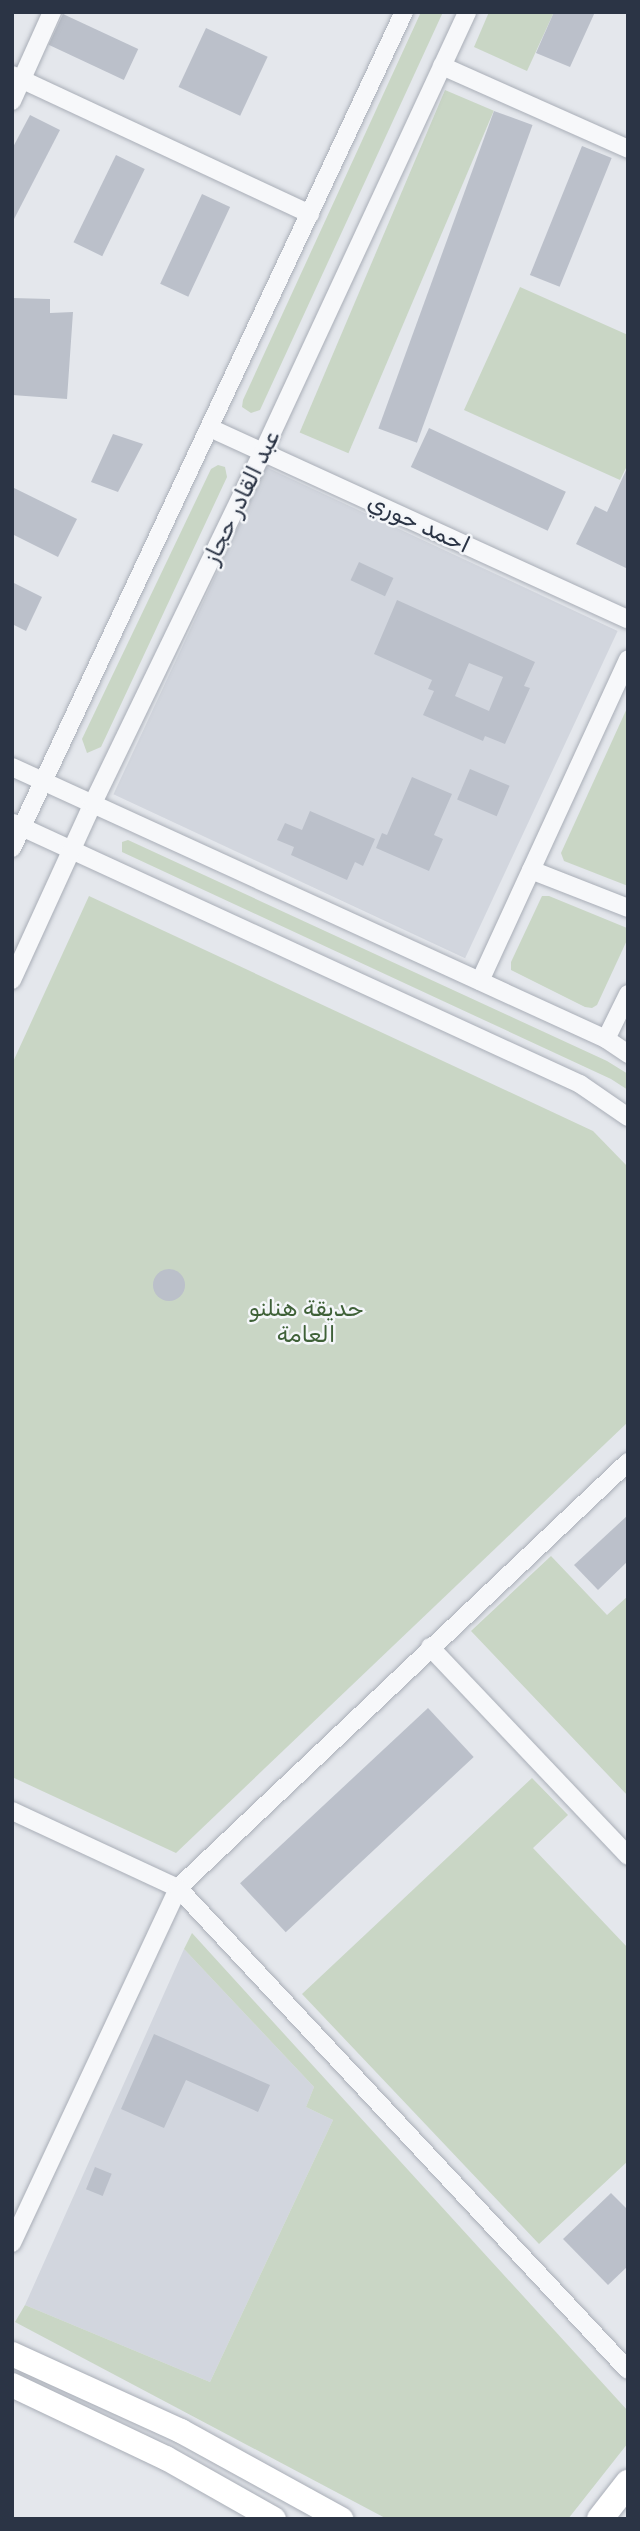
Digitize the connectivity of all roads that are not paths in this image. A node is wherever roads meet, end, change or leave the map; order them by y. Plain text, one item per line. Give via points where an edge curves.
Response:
1 (52, 12) edge
2 (404, 12) edge
3 (467, 12) edge
4 (442, 66) junction
5 (17, 77) edge
6 (12, 101) edge
7 (628, 149) edge
8 (310, 214) junction
9 (210, 428) junction
10 (263, 452) junction
11 (628, 619) edge
12 (628, 659) edge
13 (12, 767) edge
14 (43, 781) junction
15 (93, 803) junction
16 (17, 825) edge
17 (12, 848) edge
18 (72, 850) junction
19 (531, 870) junction
20 (628, 908) edge
21 (12, 981) edge
22 (480, 981) junction
23 (628, 994) edge
24 (606, 1039) junction
25 (628, 1054) edge
26 (628, 1117) edge
27 (628, 1462) edge
28 (430, 1647) junction
29 (12, 1811) edge
30 (628, 1856) edge
31 (178, 1888) junction
32 (12, 2243) edge
33 (12, 2354) edge
34 (628, 2370) edge
35 (12, 2385) edge
36 (628, 2483) edge
37 (274, 2519) edge
38 (341, 2519) edge
39 (600, 2519) edge

1 - 5 street
2 - 8 street
3 - 4 street, عبد القادر حجاز
4 - 7 street
4 - 10 street, عبد القادر حجاز
5 - 6 street
5 - 8 street
8 - 9 street
9 - 10 street, احمد حوري
9 - 14 street
10 - 11 street, احمد حوري
10 - 15 street, عبد القادر حجاز
12 - 19 street
13 - 14 street
14 - 15 street
14 - 16 street
15 - 18 street, عبد القادر حجاز
15 - 22 street
16 - 17 street
16 - 18 street
18 - 21 street, عبد القادر حجاز
18 - 26 street via 580,1084
19 - 20 street
19 - 22 street
22 - 24 street
23 - 24 street
24 - 25 street
27 - 28 street
28 - 30 street
28 - 31 street
29 - 31 street
31 - 32 street
31 - 34 street
33 - 38 main road via 181,2431
35 - 37 main road via 166,2458
36 - 39 main road

